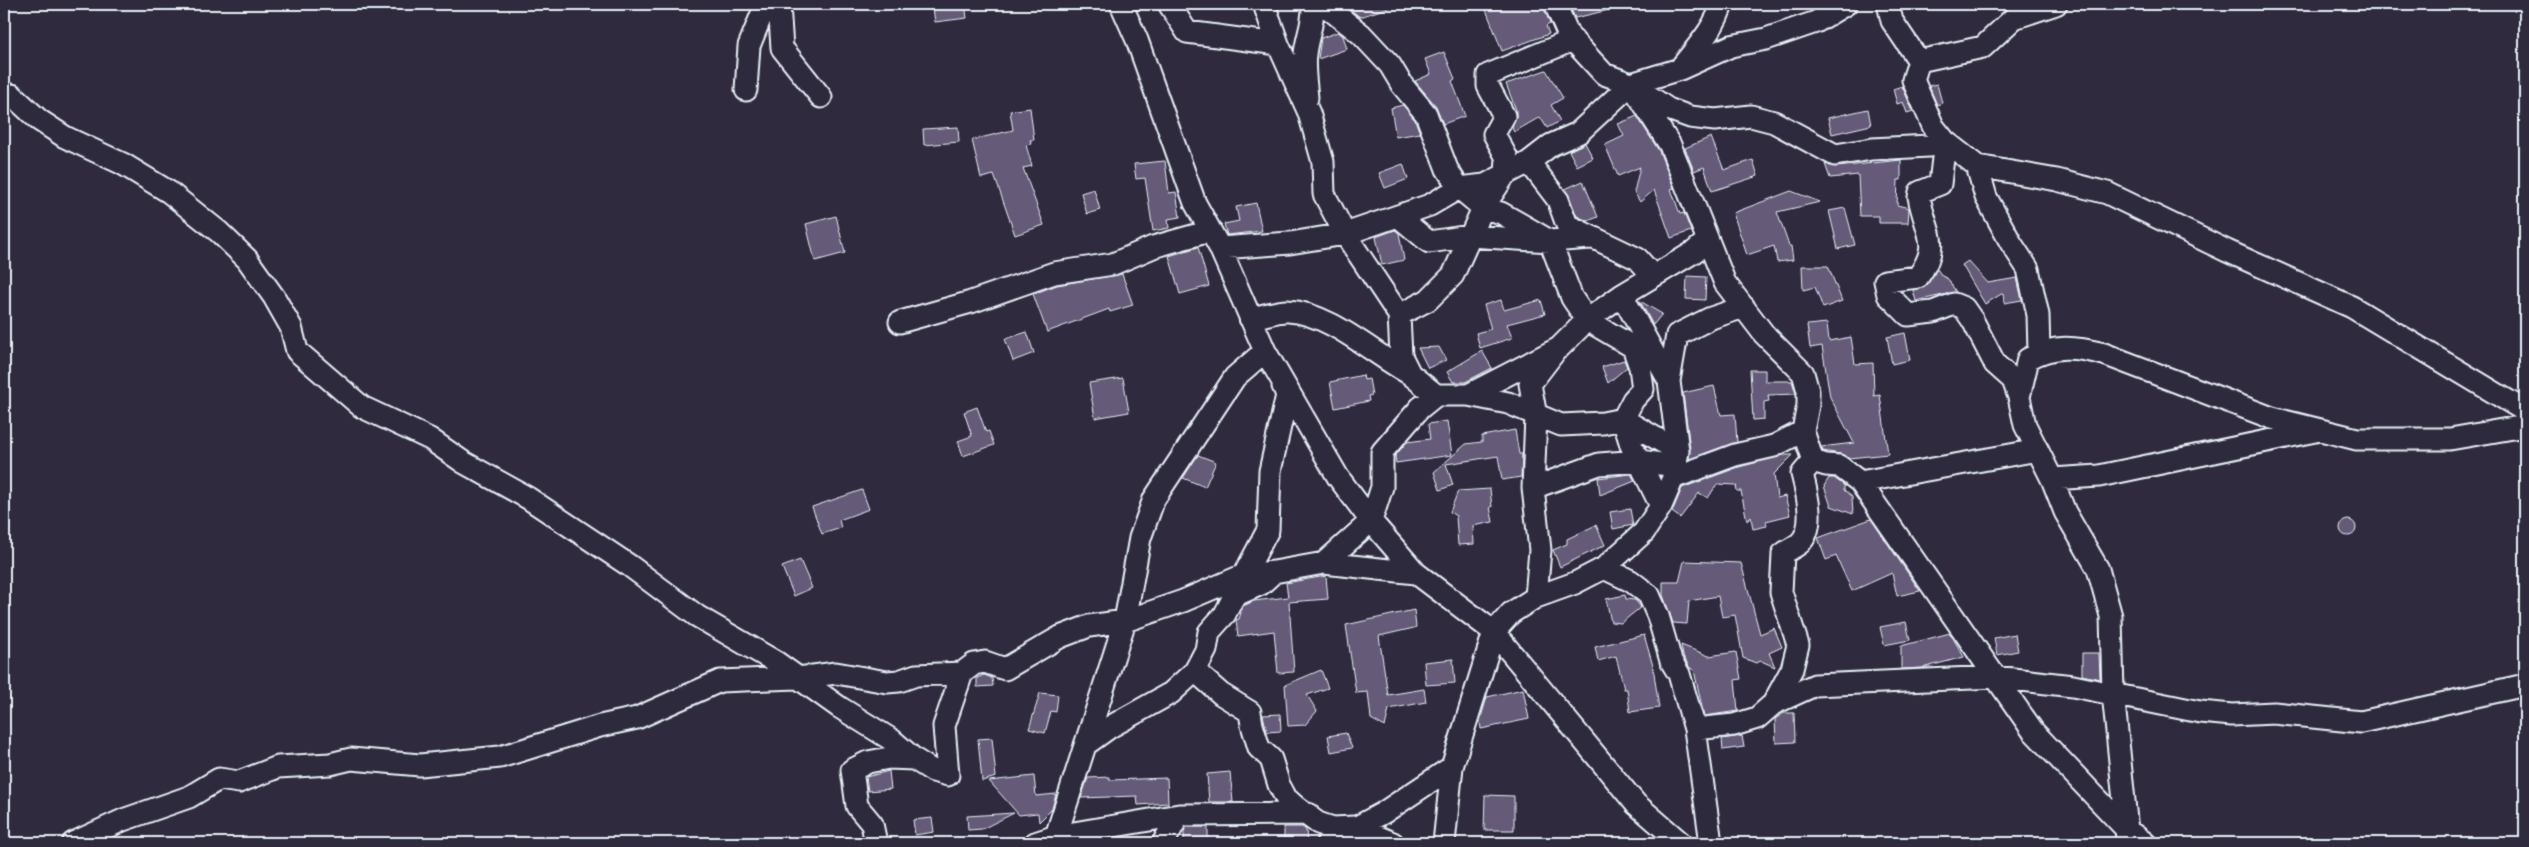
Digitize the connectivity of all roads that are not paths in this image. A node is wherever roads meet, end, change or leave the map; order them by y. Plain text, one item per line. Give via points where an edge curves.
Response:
1 (766, 4) edge
2 (779, 4) edge
3 (1121, 4) edge
4 (1169, 4) edge
5 (1264, 4) edge
6 (1313, 4) edge
7 (1323, 4) edge
8 (1555, 4) edge
9 (1722, 4) edge
10 (1846, 4) edge
11 (1888, 4) edge
12 (2056, 4) edge
13 (1573, 40) junction
14 (1278, 44) junction
15 (1919, 61) junction
16 (1680, 68) junction
17 (1632, 84) junction
18 (746, 90) dead end
19 (12, 95) dead end
20 (821, 97) dead end
21 (1309, 113) junction
22 (1944, 141) junction
23 (1529, 162) junction
24 (1977, 166) junction
25 (1506, 173) junction
26 (1458, 188) junction
27 (1483, 208) junction
28 (1399, 217) junction
29 (1345, 234) junction
30 (1470, 236) junction
31 (1591, 238) junction
32 (1215, 239) junction
33 (1708, 240) junction
34 (1550, 242) junction
35 (1654, 276) junction
36 (1622, 295) junction
37 (1744, 307) junction
38 (1399, 316) junction
39 (1250, 318) junction
40 (1587, 320) junction
41 (900, 322) dead end
42 (1559, 348) junction
43 (1265, 351) junction
44 (2039, 352) junction
45 (1410, 374) junction
46 (1282, 380) junction
47 (1669, 381) junction
48 (1436, 395) junction
49 (1468, 395) junction
50 (2019, 397) junction
51 (2525, 411) edge
52 (1536, 416) junction
53 (1623, 419) junction
54 (2525, 426) edge
55 (1803, 430) junction
56 (2320, 430) junction
57 (2038, 450) junction
58 (1640, 461) junction
59 (1813, 461) junction
60 (1676, 465) junction
61 (2052, 479) junction
62 (1860, 482) junction
63 (1533, 488) junction
64 (1661, 506) junction
65 (1371, 521) junction
66 (1324, 563) junction
67 (1604, 568) junction
68 (1274, 572) junction
69 (1416, 573) junction
70 (1244, 575) junction
71 (1536, 597) junction
72 (1125, 621) junction
73 (1494, 632) junction
74 (1195, 671) junction
75 (962, 673) junction
76 (1995, 677) junction
77 (798, 678) junction
78 (2525, 685) edge
79 (2113, 693) junction
80 (1773, 704) junction
81 (1695, 729) junction
82 (1085, 745) junction
83 (914, 759) junction
84 (1452, 767) junction
85 (1308, 814) junction
86 (1178, 815) junction
87 (1354, 827) junction
88 (1056, 836) junction
89 (2126, 836) edge
90 (1098, 837) edge
91 (73, 843) edge
92 (876, 843) edge
93 (1035, 843) edge
94 (1163, 843) edge
95 (1327, 843) edge
96 (1393, 843) edge
97 (1444, 843) edge
98 (1681, 843) edge
99 (1711, 843) edge
100 (2145, 843) edge

1 - 18 street via 749,46
2 - 20 street via 782,48
3 - 32 street via 1195,203
4 - 14 street via 1187,32
5 - 14 street
6 - 21 street via 1314,20 1305,56
7 - 26 street via 1361,34 1390,65 1426,114 1447,169
8 - 13 street via 1568,36
9 - 16 street via 1707,34
10 - 16 street via 1816,22 1766,39 1731,46
11 - 15 street via 1892,21
12 - 15 street via 2014,18 1983,47
13 - 17 street via 1604,74
13 - 25 street via 1488,75 1488,86 1504,116 1494,134 1507,158
14 - 21 street
15 - 22 street via 1913,80 1932,126
16 - 17 street
17 - 22 street via 1668,109 1690,117 1716,120 1751,116 1774,122 1835,155 1929,146
17 - 23 street via 1578,132 1551,145
17 - 33 street via 1670,145
19 - 77 street via 39,120 65,137 123,164 169,192 218,232 247,258 274,297 291,327 297,351 362,407 430,439 463,462 528,498 697,616
21 - 29 street via 1323,162 1324,194
22 - 24 street
22 - 50 street via 1940,184 1920,192 1919,197 1932,244 1930,258 1918,277 1885,281 1888,295 1908,315 1933,312 1954,304 1964,308 1995,364 2013,380
23 - 25 street
23 - 31 street via 1558,200 1567,225
24 - 44 street via 1986,197 2028,269 2038,315
24 - 51 street via 2057,180 2107,193 2352,307
25 - 26 street via 1485,185
25 - 27 street
26 - 27 street
26 - 28 street via 1430,205
27 - 30 street
27 - 34 street via 1501,213
28 - 29 street
28 - 30 street via 1429,242
29 - 32 street via 1290,243
29 - 38 street
30 - 34 street
30 - 38 street via 1453,276 1428,300
31 - 34 street
31 - 35 street via 1638,259
32 - 39 street
32 - 41 street via 1153,248 1113,264 1054,274
33 - 35 street
33 - 37 street via 1725,283
34 - 40 street via 1572,298
35 - 36 street
36 - 40 street
36 - 47 street
37 - 47 street via 1711,318 1677,335
37 - 55 street via 1764,334 1803,373 1808,405
38 - 45 street via 1401,356
39 - 43 street
39 - 45 street via 1287,311 1331,323 1382,359
40 - 42 street
40 - 53 street via 1633,347 1643,389
42 - 49 street
42 - 52 street via 1530,384
43 - 46 street
43 - 72 street via 1235,377 1154,498 1140,538
44 - 50 street via 2028,359
44 - 56 street via 2075,347 2104,354 2272,418
45 - 48 street
46 - 65 street via 1338,477
46 - 70 street via 1287,395 1270,471 1268,530
47 - 60 street
48 - 49 street
48 - 65 street via 1420,408 1382,452 1382,487
49 - 52 street via 1508,403
50 - 57 street via 2025,425
52 - 53 street via 1561,425
52 - 63 street
53 - 58 street
53 - 60 street
54 - 56 street via 2450,439 2356,439
55 - 59 street
55 - 60 street via 1774,446
56 - 61 street via 2099,476
57 - 61 street
57 - 62 street
58 - 60 street
58 - 63 street via 1599,464
58 - 64 street
59 - 62 street via 1839,466
59 - 80 street via 1802,474 1810,502 1807,528 1801,542 1783,554 1781,571 1781,592 1798,644 1792,669
60 - 64 street
61 - 79 street via 2065,512 2098,569 2111,616
62 - 76 street
63 - 71 street via 1540,550
64 - 67 street via 1644,532
65 - 66 street
65 - 69 street
66 - 68 street
66 - 69 street
67 - 71 street
67 - 81 street via 1649,594 1671,661 1679,674
68 - 70 street
68 - 74 street via 1261,584 1234,596 1225,614 1209,632 1206,650
69 - 73 street
70 - 72 street
71 - 73 street via 1511,613
72 - 75 street via 1090,626 1060,637 1005,668 985,662 974,664
72 - 82 street
73 - 84 street
73 - 98 street via 1636,804
74 - 82 street via 1171,693
74 - 85 street via 1221,694 1250,712 1260,748 1272,759 1286,798
75 - 77 street via 916,675 887,682 836,673
75 - 83 street via 944,726 948,775 933,772
76 - 79 street
76 - 80 street via 1815,685
76 - 89 street via 2033,731
77 - 83 street via 892,740
77 - 91 street via 720,681 636,718 500,757 420,765 351,759 330,764 278,767 239,782 219,779 189,797 123,820
78 - 79 street via 2361,722 2274,713 2200,712
79 - 89 street
80 - 81 street via 1757,718 1742,723
81 - 99 street
82 - 88 street
83 - 92 street via 889,758 868,762 852,770 857,806 872,824
84 - 87 street via 1383,814
84 - 97 street
85 - 86 street
85 - 87 street via 1318,824 1333,828
86 - 90 street
86 - 94 street
87 - 95 street
87 - 96 street
88 - 90 street
88 - 93 street
89 - 100 street

